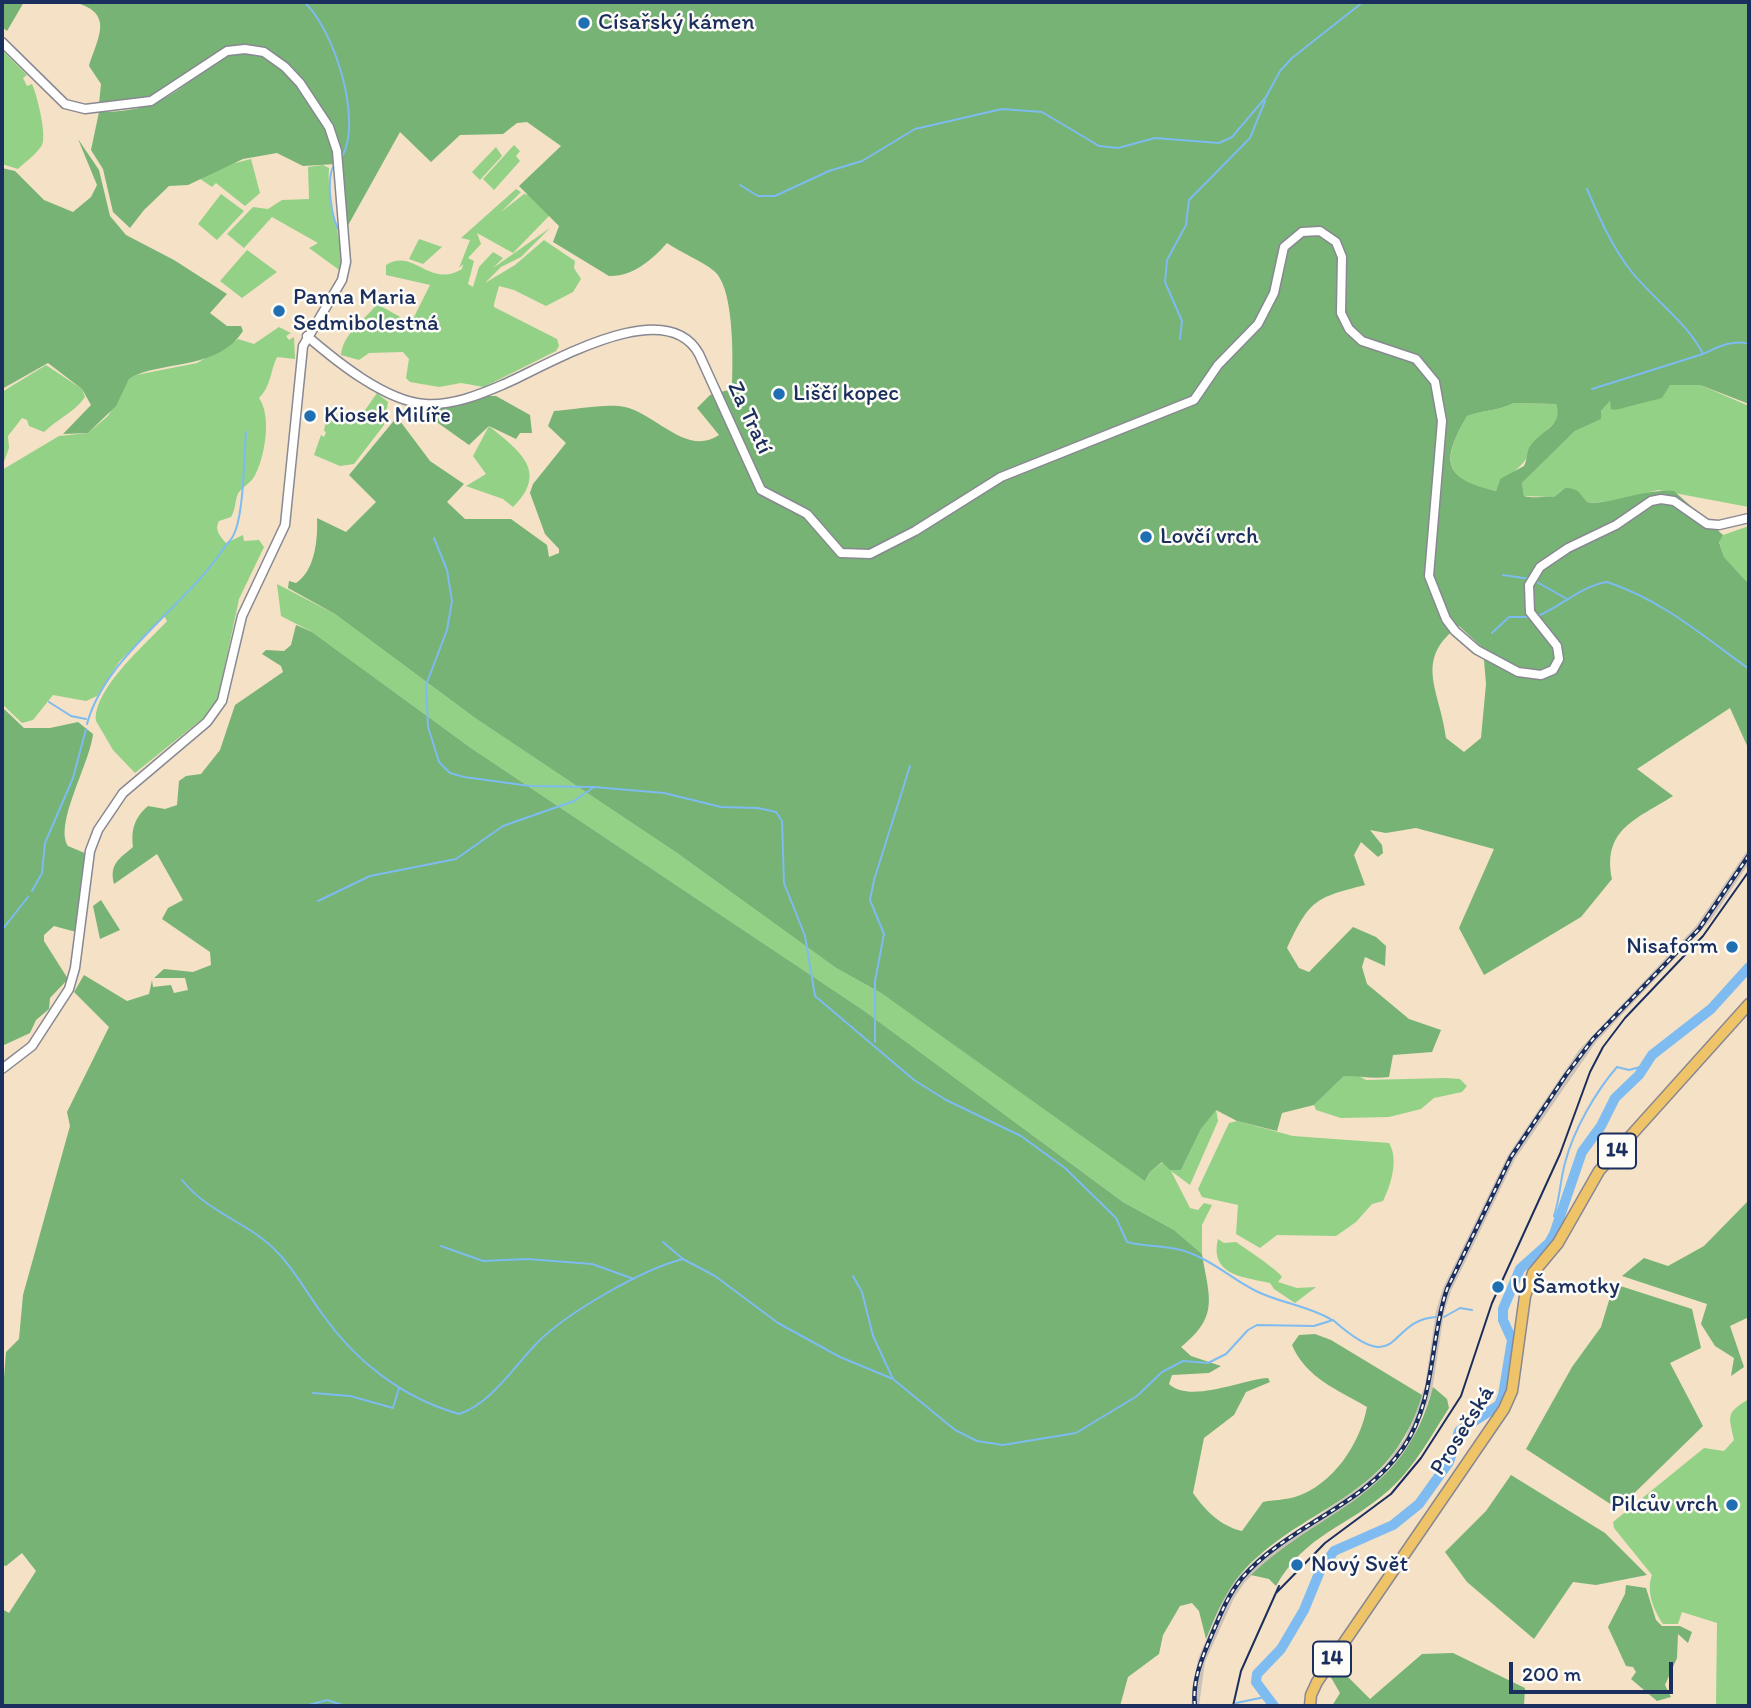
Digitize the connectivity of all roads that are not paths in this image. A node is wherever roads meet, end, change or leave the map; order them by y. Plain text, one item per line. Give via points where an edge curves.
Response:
1 (2, 42) edge
2 (307, 336) junction
3 (1749, 518) edge
4 (1749, 1004) edge
5 (2, 1069) edge
6 (1310, 1706) edge

1 - 2 street via 65,104 85,109 146,103 234,49 264,52 285,67 329,127 337,151 345,270 340,286
2 - 3 street, Za Tratí via 359,377 424,404 470,397 606,338 674,332 690,340 699,354 766,495 807,514 841,554 870,554 1001,477 1198,397 1218,365 1258,324 1274,293 1284,247 1295,236 1313,230 1326,233 1340,249 1341,313 1353,334 1410,355 1433,376 1442,421 1429,576 1446,619 1476,650 1518,671 1541,675 1553,670 1559,659 1557,646 1530,612 1529,585 1540,567 1651,501 1674,501 1707,524
2 - 5 street via 300,360 285,525 242,616 218,710 123,793 98,830 90,851 69,989 32,1046
4 - 6 main road, Prosečská / 14 via 1600,1171 1559,1243 1533,1273 1525,1296 1510,1398 1317,1682

